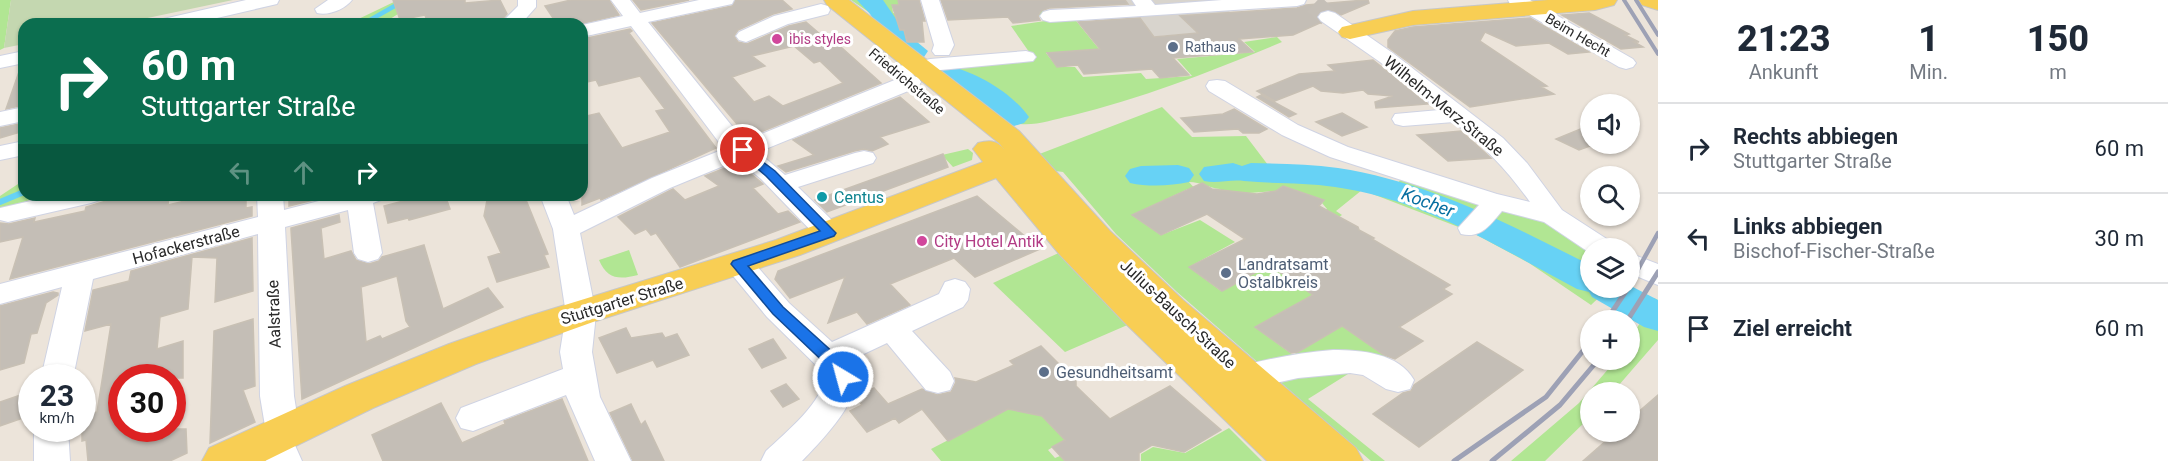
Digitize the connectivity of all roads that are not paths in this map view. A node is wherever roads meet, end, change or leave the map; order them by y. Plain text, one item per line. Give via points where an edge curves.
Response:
1 (270, 0) edge
2 (343, 0) edge
3 (527, 0) edge
4 (620, 0) edge
5 (725, 0) edge
6 (930, 0) edge
7 (1606, 0) edge
8 (1650, 0) edge
9 (822, 3) edge
10 (1658, 3) edge
11 (1524, 4) edge
12 (1312, 5) edge
13 (1500, 6) edge
14 (324, 9) dead end
15 (1152, 10) edge
16 (1050, 16) dead end
17 (192, 18) edge
18 (516, 18) edge
19 (636, 19) junction
20 (588, 30) edge
21 (1350, 32) junction
22 (1142, 34) dead end
23 (746, 36) dead end
24 (1026, 57) dead end
25 (18, 58) edge
26 (0, 62) edge
27 (1626, 63) dead end
28 (917, 68) junction
29 (1217, 87) dead end
30 (18, 115) edge
31 (1460, 115) junction
32 (1403, 118) dead end
33 (0, 119) edge
34 (18, 149) edge
35 (743, 150) junction
36 (0, 153) edge
37 (864, 158) dead end
38 (1015, 161) junction
39 (781, 184) junction
40 (65, 201) edge
41 (331, 201) edge
42 (365, 201) edge
43 (555, 201) edge
44 (271, 208) edge
45 (8, 214) dead end
46 (1553, 216) junction
47 (566, 229) junction
48 (829, 233) junction
49 (1584, 238) edge
50 (368, 253) dead end
51 (738, 264) junction
52 (1640, 267) edge
53 (80, 273) junction
54 (1658, 275) edge
55 (955, 289) dead end
56 (0, 294) edge
57 (581, 314) junction
58 (892, 330) junction
59 (829, 357) junction
60 (60, 364) edge
61 (579, 376) junction
62 (1398, 380) dead end
63 (938, 381) dead end
64 (1229, 382) junction
65 (473, 418) dead end
66 (51, 442) edge
67 (280, 444) edge
68 (52, 461) edge
69 (224, 461) edge
70 (613, 461) edge
71 (779, 461) edge
72 (1295, 461) edge
73 (1341, 461) edge

1 - 17 street
2 - 14 street
3 - 18 street via 527,7
4 - 19 street
5 - 19 street
6 - 28 street via 944,45
7 - 11 main road
8 - 10 main road
9 - 23 street
9 - 28 main road, Friedrichstraße
11 - 13 main road
11 - 27 street, Beim Hecht
12 - 15 street
12 - 21 street, Wilhelm-Merz-Straße
13 - 21 main road via 1413,18
15 - 16 street
15 - 22 street
19 - 20 street
19 - 35 street via 732,143
21 - 31 street, Wilhelm-Merz-Straße
24 - 28 street
25 - 26 street
28 - 35 street
28 - 38 main road, Friedrichstraße via 1009,137
29 - 46 street, Wilhelm-Merz-Straße via 1290,130 1484,215
30 - 33 street
31 - 32 street
31 - 46 street, Wilhelm-Merz-Straße via 1500,147
34 - 36 street
35 - 39 street
35 - 47 street via 661,183
37 - 39 street
38 - 48 main road, Stuttgarter Straße
38 - 64 main road, Julius-Bausch-Straße via 1072,247
39 - 48 street
40 - 45 street
41 - 44 street, Hofackerstraße
42 - 50 street
43 - 47 street
44 - 53 street, Hofackerstraße
44 - 67 street, Aalstraße
46 - 49 street, Wilhelm-Merz-Straße
47 - 57 street
48 - 51 main road, Stuttgarter Straße
51 - 57 main road, Stuttgarter Straße
51 - 59 street via 778,310
52 - 54 street
53 - 56 street, Hofackerstraße
53 - 60 street
55 - 58 street via 952,300
57 - 61 street via 576,352
57 - 67 main road, Stuttgarter Straße via 451,358 390,384
58 - 59 street
58 - 63 street
59 - 71 street via 843,377 837,392
61 - 65 street
61 - 70 street via 583,397
62 - 64 street via 1368,363 1345,362 1308,365
64 - 72 main road, Julius-Bausch-Straße
64 - 73 main road, Julius-Bausch-Straße
66 - 68 street
67 - 69 main road, Stuttgarter Straße

